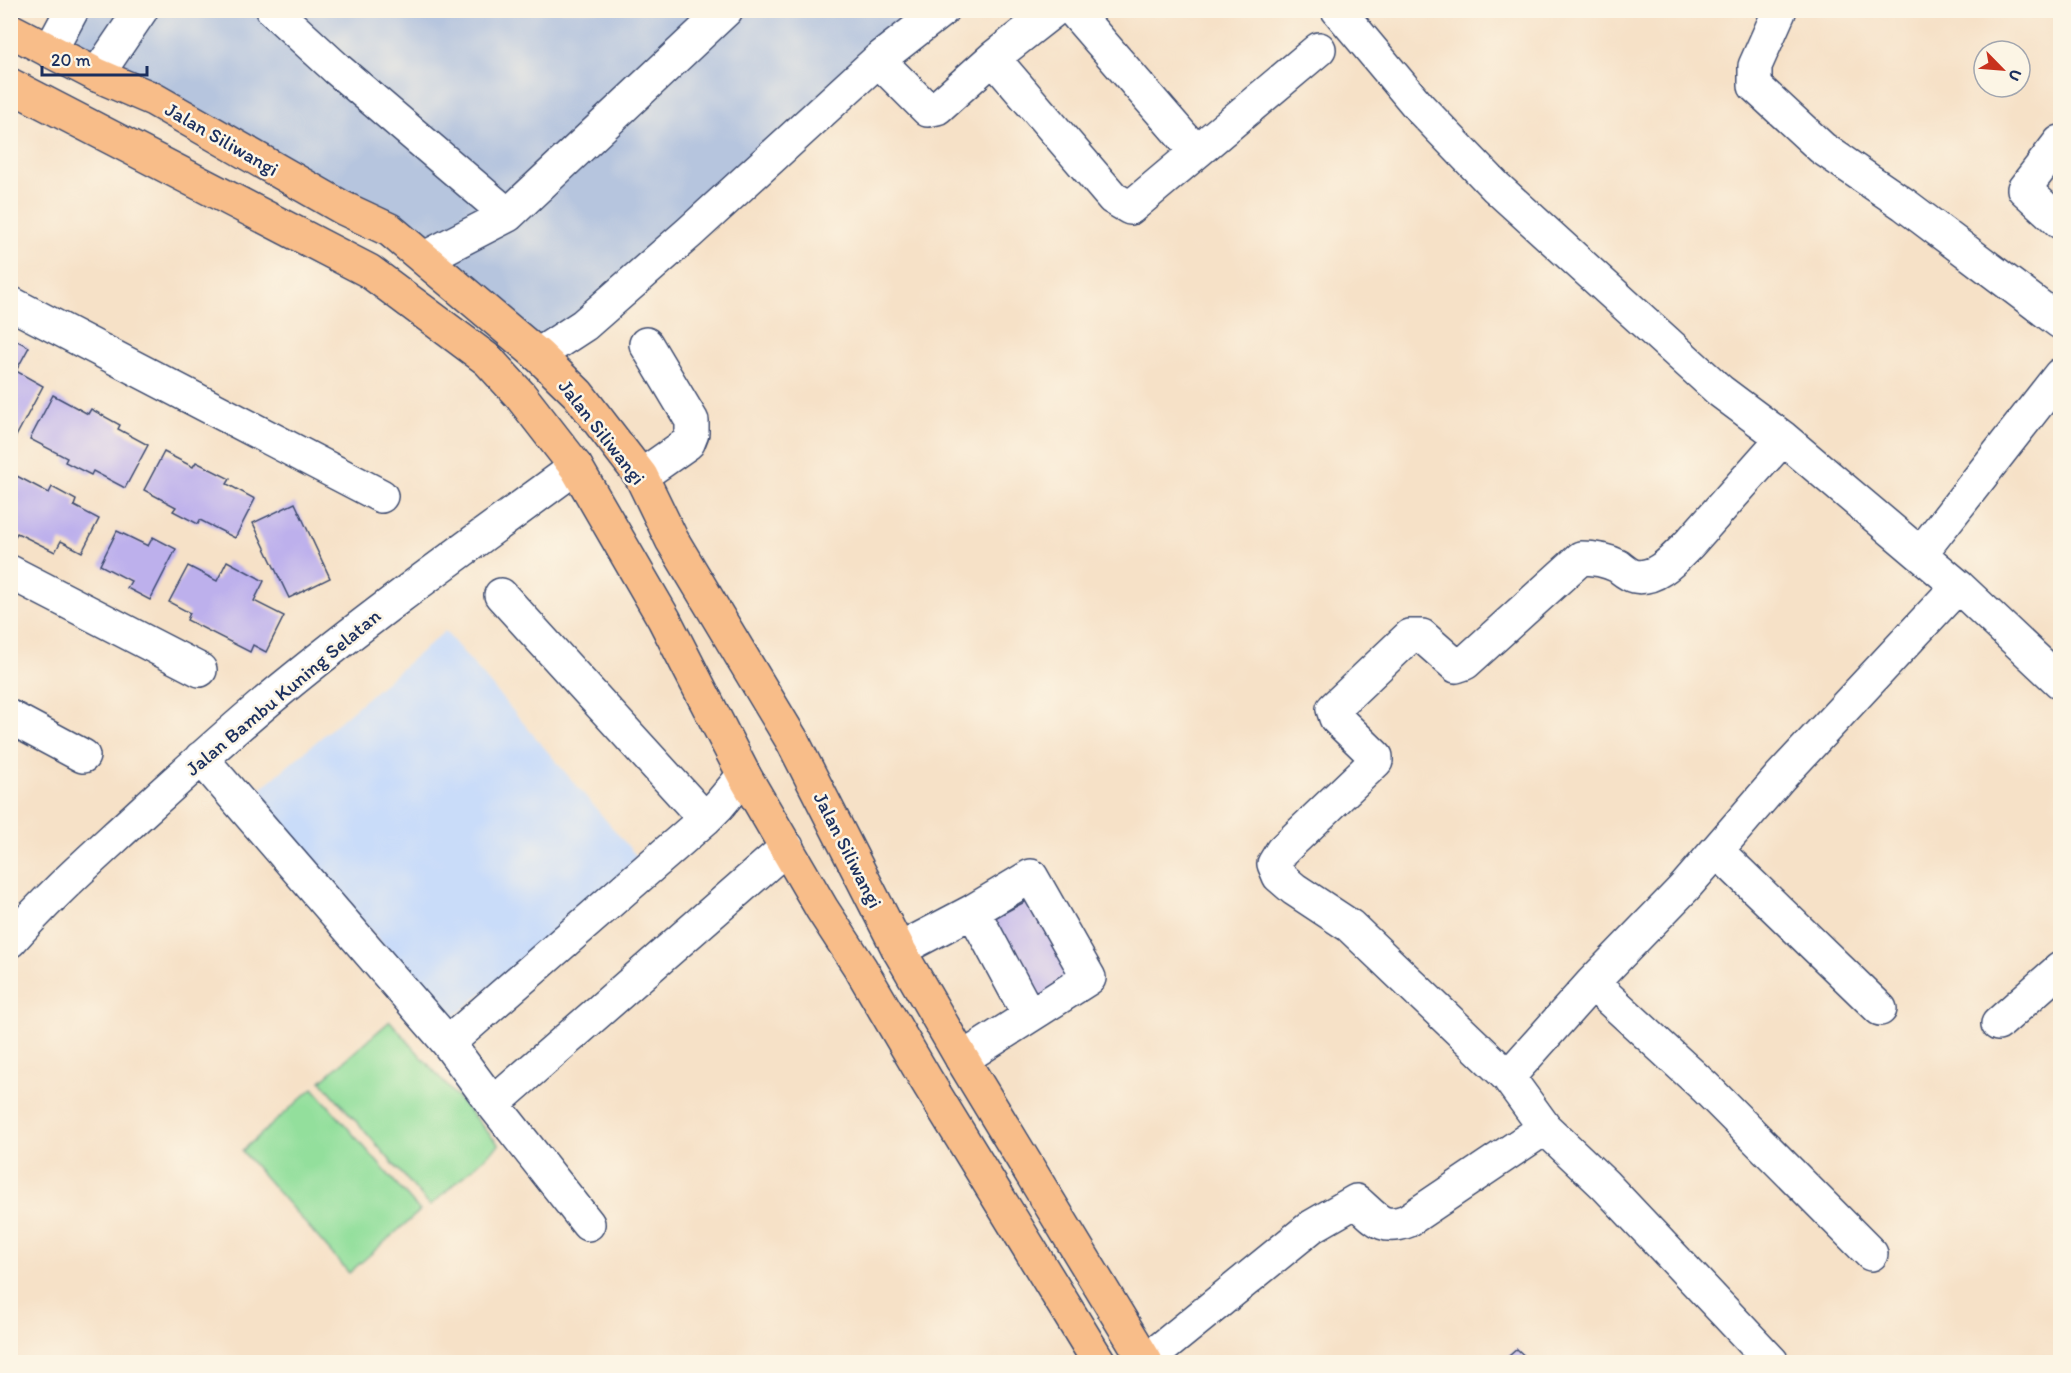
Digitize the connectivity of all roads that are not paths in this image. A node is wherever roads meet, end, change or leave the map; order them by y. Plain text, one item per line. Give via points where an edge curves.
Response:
1 (72, 10) edge
2 (141, 10) edge
3 (273, 10) edge
4 (726, 10) edge
5 (942, 10) edge
6 (1054, 10) edge
7 (1073, 10) edge
8 (1338, 10) edge
9 (1784, 11) edge
10 (10, 30) edge
11 (1319, 48) dead end
12 (50, 51) junction
13 (993, 58) junction
14 (878, 60) junction
15 (97, 75) junction
16 (10, 85) edge
17 (2061, 142) edge
18 (1196, 152) junction
19 (508, 215) junction
20 (2061, 222) edge
21 (425, 258) junction
22 (10, 303) edge
23 (2061, 322) edge
24 (646, 344) dead end
25 (538, 355) junction
26 (2061, 375) edge
27 (1782, 438) junction
28 (576, 467) junction
29 (641, 476) junction
30 (381, 496) dead end
31 (1920, 554) junction
32 (10, 572) edge
33 (1958, 586) junction
34 (501, 595) dead end
35 (200, 670) dead end
36 (2061, 682) edge
37 (10, 717) edge
38 (83, 756) dead end
39 (201, 758) junction
40 (744, 775) junction
41 (705, 819) junction
42 (787, 847) junction
43 (1717, 851) junction
44 (973, 911) junction
45 (10, 941) edge
46 (899, 950) junction
47 (861, 969) junction
48 (2061, 969) edge
49 (1592, 983) junction
50 (1880, 1009) dead end
51 (1029, 1016) junction
52 (1998, 1024) dead end
53 (448, 1043) junction
54 (962, 1059) junction
55 (1508, 1077) junction
56 (925, 1078) junction
57 (493, 1104) junction
58 (1545, 1128) junction
59 (588, 1224) dead end
60 (1871, 1254) dead end
61 (1099, 1362) edge
62 (1146, 1362) edge
63 (1772, 1362) edge

1 - 12 street
2 - 15 street
3 - 19 street
4 - 19 street
5 - 14 street
6 - 13 street
7 - 18 street
8 - 27 street via 1420,108 1496,188 1720,391
9 - 23 street via 1755,66 1755,86 1822,148 1905,204
10 - 12 main road, Jalan Siliwangi
11 - 18 street
12 - 15 main road, Jalan Siliwangi
13 - 14 street via 938,108 928,110
13 - 18 street via 1123,205 1131,208
14 - 25 street via 584,325
15 - 21 main road, Jalan Siliwangi via 153,99 343,208 390,230
16 - 28 main road via 369,271 488,360
17 - 20 street via 2024,189
19 - 21 street
21 - 25 main road, Jalan Siliwangi
22 - 30 street
24 - 29 street via 692,421 692,433 688,443
25 - 29 main road, Jalan Siliwangi via 578,394
26 - 31 street
27 - 31 street
27 - 55 street via 1689,544 1653,575 1634,576 1611,562 1581,558 1465,663 1456,666 1422,636 1410,636 1332,708 1336,718 1376,761 1282,851 1274,864 1279,876 1350,927
28 - 39 street, Jalan Bambu Kuning Selatan via 366,622
28 - 40 main road via 664,619
29 - 46 main road, Jalan Siliwangi via 672,540 793,742
31 - 33 street
32 - 35 street
33 - 36 street
33 - 43 street via 1780,777
34 - 41 street
37 - 38 street
39 - 45 street, Jalan Bambu Kuning Selatan
39 - 53 street
40 - 41 street
40 - 42 main road
41 - 53 street
42 - 47 main road
42 - 57 street
43 - 49 street
43 - 50 street
44 - 46 street
44 - 51 street
44 - 51 street via 1031,876 1089,978
46 - 47 main road
46 - 54 main road, Jalan Siliwangi
47 - 56 main road
48 - 52 street
49 - 55 street
49 - 60 street via 1706,1088
51 - 54 street
53 - 57 street
54 - 56 main road
54 - 62 main road, Jalan Siliwangi
55 - 58 street
56 - 61 main road
57 - 59 street
58 - 62 street via 1407,1221 1395,1226 1383,1224 1356,1201 1311,1227
58 - 63 street via 1605,1185

